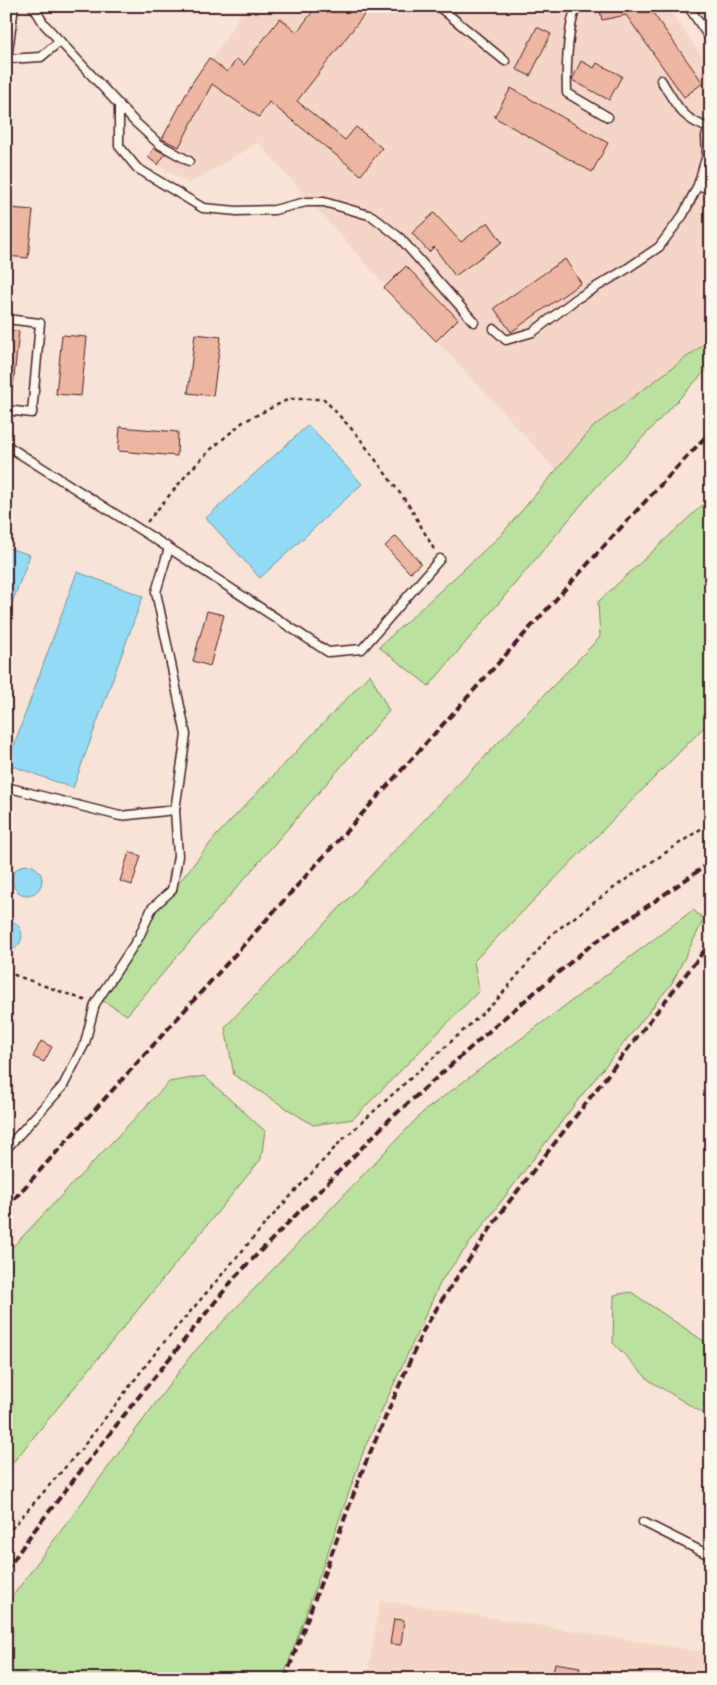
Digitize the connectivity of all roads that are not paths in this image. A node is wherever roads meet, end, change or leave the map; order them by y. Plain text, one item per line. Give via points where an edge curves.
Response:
1 (14, 6) edge
2 (33, 6) edge
3 (438, 6) edge
4 (576, 6) edge
5 (688, 6) edge
6 (711, 40) edge
7 (60, 41) junction
8 (505, 61) dead end
9 (7, 62) edge
10 (661, 80) dead end
11 (119, 104) junction
12 (608, 117) dead end
13 (710, 126) edge
14 (189, 161) dead end
15 (698, 185) junction
16 (711, 190) edge
17 (6, 319) edge
18 (474, 322) dead end
19 (494, 329) dead end
20 (6, 410) edge
21 (6, 445) edge
22 (169, 548) junction
23 (440, 559) road end
24 (6, 786) edge
25 (175, 810) junction
26 (6, 1149) edge
27 (643, 1522) dead end
28 (711, 1556) edge

1 - 9 lane
2 - 7 lane
3 - 8 lane
4 - 12 lane via 566,66 566,93
5 - 6 lane
7 - 9 lane via 41,57
7 - 11 lane
10 - 13 lane via 680,110 694,123
11 - 14 lane via 159,144
11 - 18 lane via 119,146 137,168 203,208 274,210 306,202 324,202 372,216 400,238
13 - 15 lane via 706,136 707,155
15 - 16 lane
15 - 19 lane via 683,215 659,247 576,299 533,332 506,340
17 - 20 lane via 40,323 32,413
21 - 22 lane
22 - 23 lane via 328,652 362,649
22 - 25 lane via 156,592 186,735
24 - 25 lane via 120,816
25 - 26 lane via 178,856 172,890 152,908 139,937 95,1004 86,1043 64,1086
27 - 28 lane

